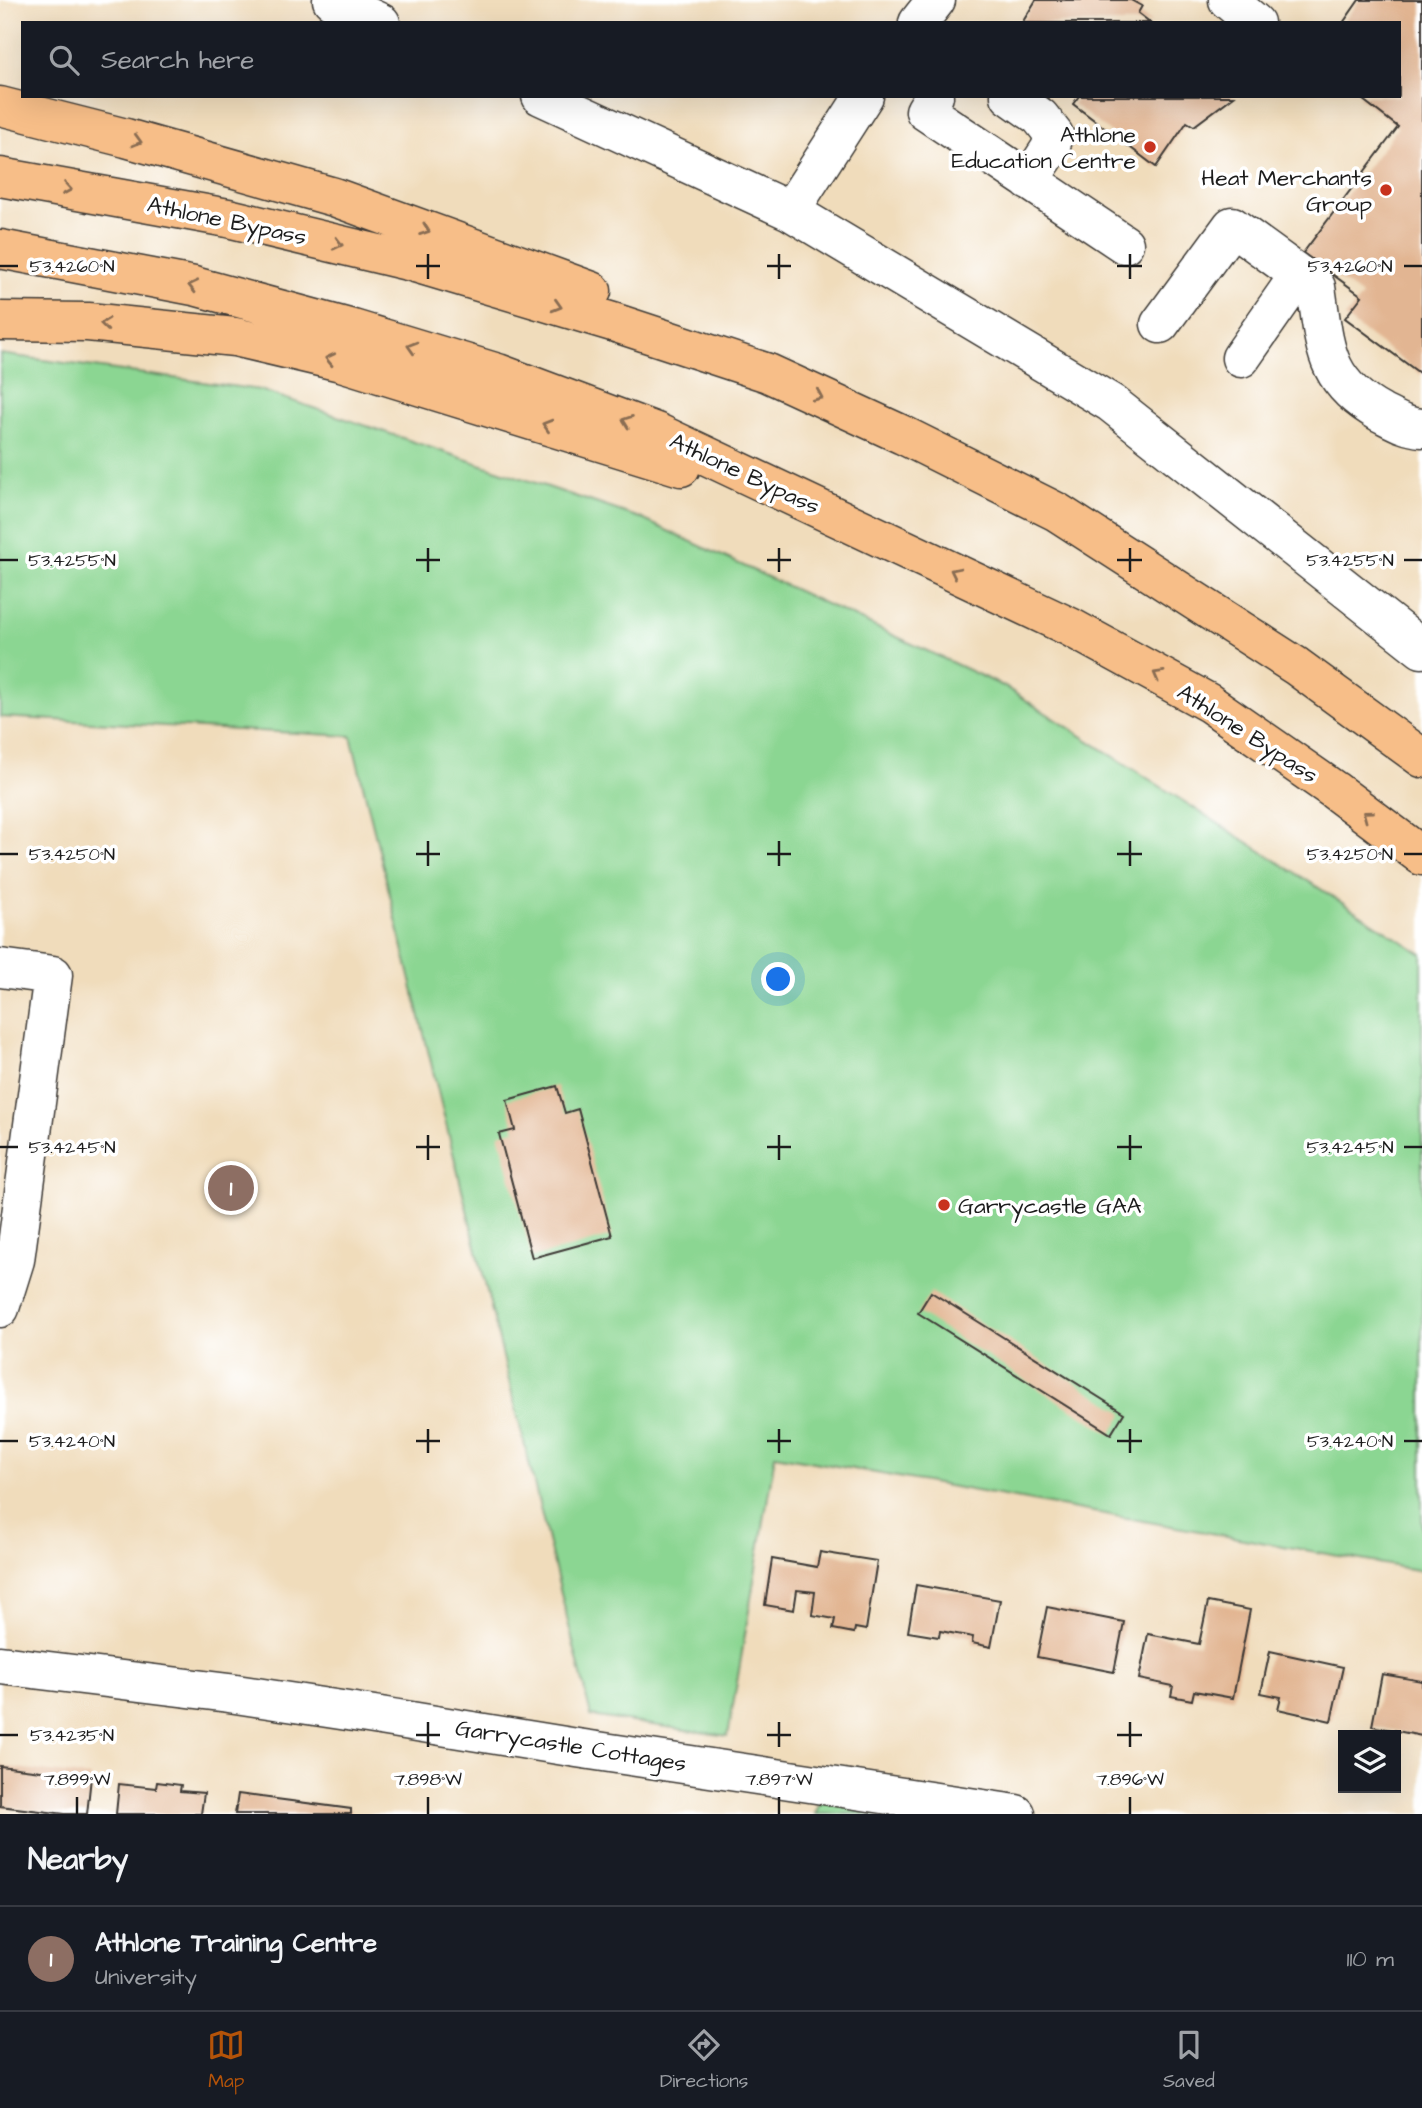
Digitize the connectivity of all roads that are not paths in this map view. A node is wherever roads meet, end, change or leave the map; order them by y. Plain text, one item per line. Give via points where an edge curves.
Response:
1 (332, 0) edge
2 (936, 0) edge
3 (1228, 0) edge
4 (377, 21) edge
5 (920, 21) edge
6 (1253, 21) edge
7 (545, 98) edge
8 (863, 98) edge
9 (933, 98) edge
10 (1013, 98) edge
11 (0, 106) edge
12 (0, 177) edge
13 (1029, 181) junction
14 (790, 211) junction
15 (1124, 244) dead end
16 (0, 249) edge
17 (1299, 275) junction
18 (0, 321) edge
19 (1160, 324) dead end
20 (1241, 358) dead end
21 (768, 373) junction
22 (1422, 428) edge
23 (801, 500) junction
24 (1422, 649) edge
25 (1422, 758) edge
26 (1422, 856) edge
27 (0, 968) edge
28 (0, 1308) edge
29 (0, 1665) edge
30 (1016, 1814) edge

1 - 4 street
2 - 5 street
3 - 6 street
7 - 14 street
8 - 14 street
9 - 13 street via 925,111
10 - 13 street via 1040,117 1054,135
11 -> 21 highway via 334,197 591,291
12 -> 21 highway, Athlone Bypass via 228,218 412,262
13 - 15 street
14 - 24 street via 1111,403
23 -> 16 highway, Athlone Bypass via 656,432 498,373 194,286
17 - 19 street via 1232,226
17 - 20 street
17 - 22 street via 1316,288 1326,352 1342,383 1367,405 1409,427
23 -> 18 highway via 341,362 235,337 88,322
21 -> 25 highway, Athlone Bypass via 1058,512 1296,666
26 -> 23 highway, Athlone Bypass via 1209,703 1070,627
27 - 28 street via 53,975 15,1260
29 - 30 street, Garrycastle Cottages via 229,1693

